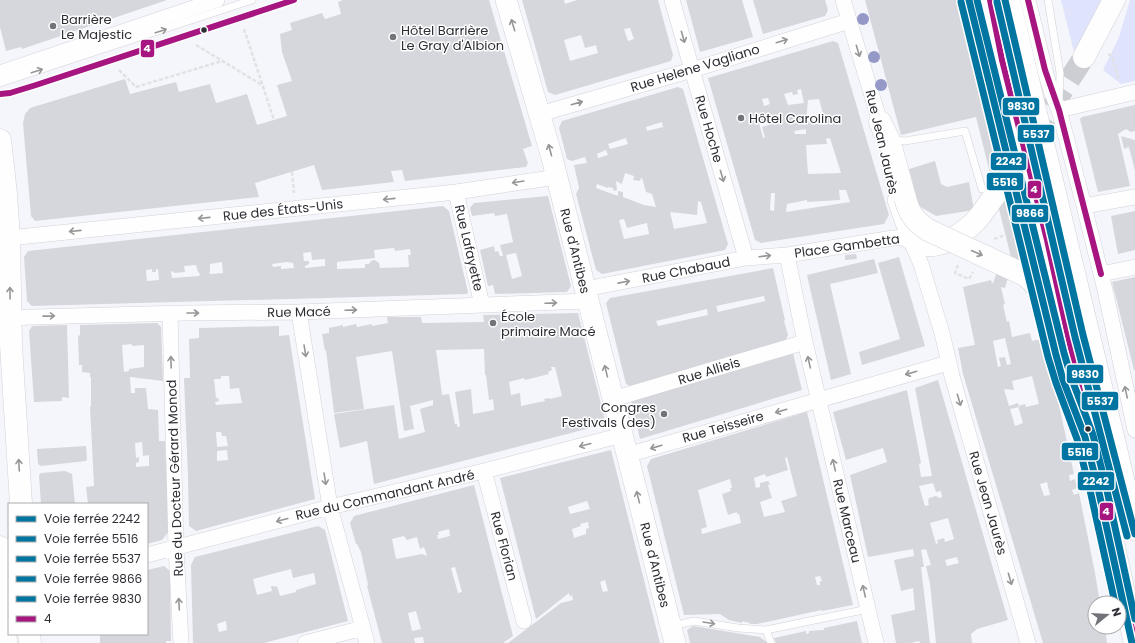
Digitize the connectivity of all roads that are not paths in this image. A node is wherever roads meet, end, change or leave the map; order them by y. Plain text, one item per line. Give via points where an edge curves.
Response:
1 (217, 0) edge
2 (252, 0) edge
3 (294, 0) edge
4 (506, 0) edge
5 (672, 0) edge
6 (843, 0) edge
7 (990, 0) edge
8 (1009, 0) edge
9 (1028, 0) edge
10 (1048, 0) edge
11 (1114, 0) edge
12 (849, 21) junction
13 (1094, 55) tunnel mouth
14 (692, 70) junction
15 (0, 73) edge
16 (0, 83) edge
17 (1135, 92) edge
18 (0, 94) edge
19 (1059, 110) junction
20 (540, 114) junction
21 (884, 131) junction
22 (0, 140) edge
23 (557, 177) junction
24 (990, 190) joint
25 (456, 192) junction
26 (1135, 197) edge
27 (1084, 206) junction
28 (909, 237) junction
29 (4, 239) edge
30 (786, 255) junction
31 (746, 258) junction
32 (1135, 267) edge
33 (1100, 274) junction
34 (587, 295) junction
35 (482, 305) junction
36 (299, 312) junction
37 (170, 313) junction
38 (5, 319) edge
39 (805, 342) junction
40 (948, 363) junction
41 (1080, 396) junction
42 (613, 399) junction
43 (819, 400) junction
44 (1135, 430) edge
45 (622, 435) junction
46 (627, 455) junction
47 (484, 471) junction
48 (22, 503) edge
49 (330, 507) junction
50 (1135, 529) edge
51 (176, 548) junction
52 (148, 555) edge
53 (0, 558) edge
54 (6, 589) edge
55 (868, 609) junction
56 (2, 616) edge
57 (524, 621) dead end
58 (363, 628) junction
59 (766, 630) junction
60 (673, 635) edge
61 (6, 643) edge
62 (181, 643) edge
63 (305, 643) edge
64 (367, 643) edge
65 (771, 643) edge
66 (876, 643) edge
67 (1028, 643) edge
68 (1135, 643) edge

1 - 15 street
16 -> 2 lane
3 - 18 lane via 10,93
20 -> 4 street, Rue d'Antibes
5 -> 14 street, Rue Hoche
6 - 12 street, Rue Jean Jaurès
7 - 41 main road via 1047,240
8 - 50 main road
9 - 19 street via 1046,74
10 - 19 lane via 1060,73
11 - 13 main road
14 -> 12 street, Rue Helene Vagliano
12 -> 21 street, Rue Jean Jaurès
20 -> 14 street, Rue Helene Vagliano
14 -> 31 street, Rue Hoche
17 - 19 street
19 - 27 street
23 -> 20 street, Rue d'Antibes
21 - 24 lane via 905,141 965,131
21 - 28 street, Rue Jean Jaurès via 881,140 885,162
21 -> 41 main road, bridge via 910,214 919,224 1018,272 1035,283 1044,301 1062,357
22 - 29 main road via 6,194
23 -> 25 street, Rue des États-Unis
23 - 34 street, Rue d'Antibes
24 - 28 main road via 979,217 956,236 933,245 918,243
25 -> 29 street, Rue des États-Unis
25 - 35 street, Rue Lafayette
26 - 27 street
27 - 33 street
28 - 30 street, Place Gambetta
28 - 40 street, Place Gambetta via 921,264 942,333
38 -> 29 main road
31 -> 30 street, Rue Chabaud
30 - 39 street, Place Gambetta
34 -> 31 street, Rue Chabaud
32 - 33 street
44 -> 33 street
35 -> 34 street, Rue Macé
42 -> 34 street, Rue d'Antibes
36 -> 35 street, Rue Macé
37 -> 36 street, Rue Macé
36 -> 49 street
38 -> 37 street, Rue Macé
51 -> 37 street, Rue du Docteur Gérard Monod
48 -> 38 main road
39 - 42 street, Rue Allieis
43 -> 39 street, Place Gambetta
40 -> 43 street
40 -> 67 street, Rue Jean Jaurès
41 - 68 main road
42 - 45 street, Rue d'Antibes
43 -> 46 street, Rue Teisseire
55 -> 43 street, Rue Marceau
45 - 46 street, Rue d'Antibes
45 -> 47 street, Rue du Commandant André
60 -> 46 street, Rue d'Antibes
47 - 49 street, Rue du Commandant André
47 - 57 street, Rue Florian
49 -> 51 street, Rue du Commandant André
49 - 58 street
51 - 52 street, Rue du Commandant André
62 -> 51 street, Rue du Docteur Gérard Monod
53 - 54 main road
54 - 56 main road
55 - 59 lane
55 - 66 street, Rue Marceau
56 - 61 main road
58 - 63 street
58 - 64 street
60 -> 59 lane via 694,621
59 - 65 lane

